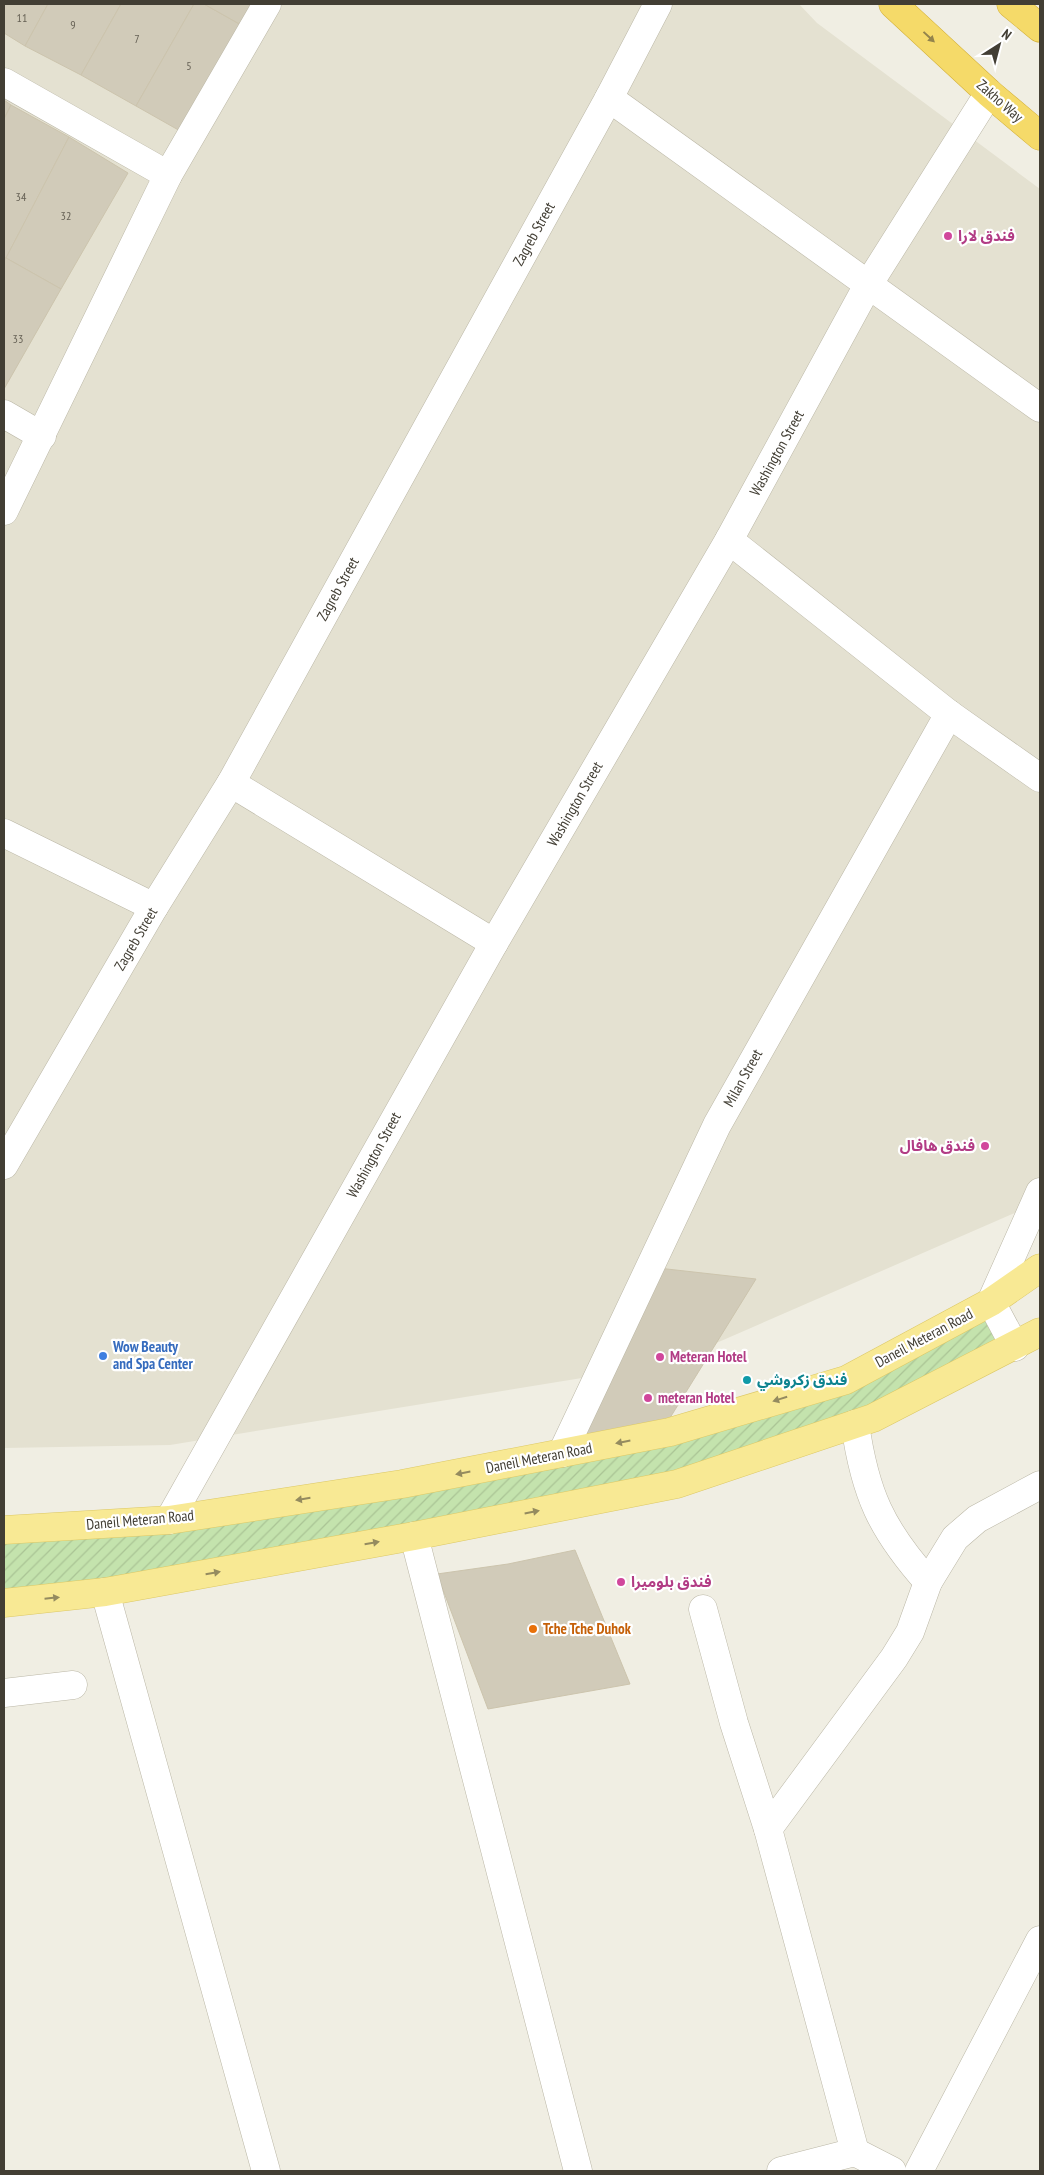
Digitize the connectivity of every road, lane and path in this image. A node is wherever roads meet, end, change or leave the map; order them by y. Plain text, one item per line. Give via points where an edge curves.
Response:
1 (267, 4) edge
2 (658, 4) edge
3 (894, 4) edge
4 (1016, 6) edge
5 (1040, 28) edge
6 (4, 82) edge
7 (990, 93) junction
8 (609, 98) junction
9 (1040, 136) edge
10 (168, 175) junction
11 (868, 285) junction
12 (1040, 408) edge
13 (4, 414) edge
14 (42, 436) junction
15 (4, 511) edge
16 (729, 540) junction
17 (949, 714) junction
18 (1040, 778) edge
19 (231, 783) junction
20 (4, 833) edge
21 (154, 907) junction
22 (494, 943) junction
23 (4, 1165) edge
24 (1040, 1192) edge
25 (1040, 1268) edge
26 (991, 1302) junction
27 (1040, 1332) edge
28 (1015, 1346) junction
29 (855, 1424) junction
30 (562, 1454) junction
31 (1040, 1485) edge
32 (169, 1520) junction
33 (4, 1530) edge
34 (414, 1536) junction
35 (928, 1582) junction
36 (105, 1592) junction
37 (4, 1603) edge
38 (703, 1609) dead end
39 (73, 1685) dead end
40 (4, 1694) edge
41 (768, 1829) junction
42 (1040, 1940) edge
43 (855, 2152) junction
44 (266, 2171) edge
45 (578, 2171) edge
46 (781, 2171) edge
47 (892, 2171) edge
48 (918, 2171) edge

1 - 10 street
2 - 8 street, Zagreb Street
3 -> 7 highway, Zakho Way
4 - 5 highway
6 - 10 street
7 - 9 highway, Zakho Way
7 - 11 street, Washington Street
8 - 11 street
8 - 19 street, Zagreb Street
10 - 14 street
11 - 12 street
11 - 16 street, Washington Street
13 - 14 street
14 - 15 street
16 - 17 street
16 - 22 street, Washington Street
17 - 18 street
17 - 30 street, Milan Street via 717,1125
19 - 21 street, Zagreb Street
19 - 22 street
20 - 21 street
21 - 23 street, Zagreb Street
22 - 32 street, Washington Street
24 - 26 street
25 - 26 main road, Daneil Meteran Road
26 - 28 street
26 -> 30 main road, Daneil Meteran Road via 846,1380 670,1432
27 - 28 main road
28 - 29 main road
34 -> 29 main road via 677,1484
29 - 35 street via 860,1459 884,1526
30 -> 32 main road, Daneil Meteran Road via 402,1484
31 - 35 street via 977,1519 955,1538
32 - 33 main road, Daneil Meteran Road
36 -> 34 main road
34 - 45 street
35 - 41 street via 910,1632 894,1658
37 -> 36 main road
36 - 44 street
38 - 41 street via 734,1723
39 - 40 street
41 - 43 street
42 - 48 street
43 - 46 street
43 - 47 street

